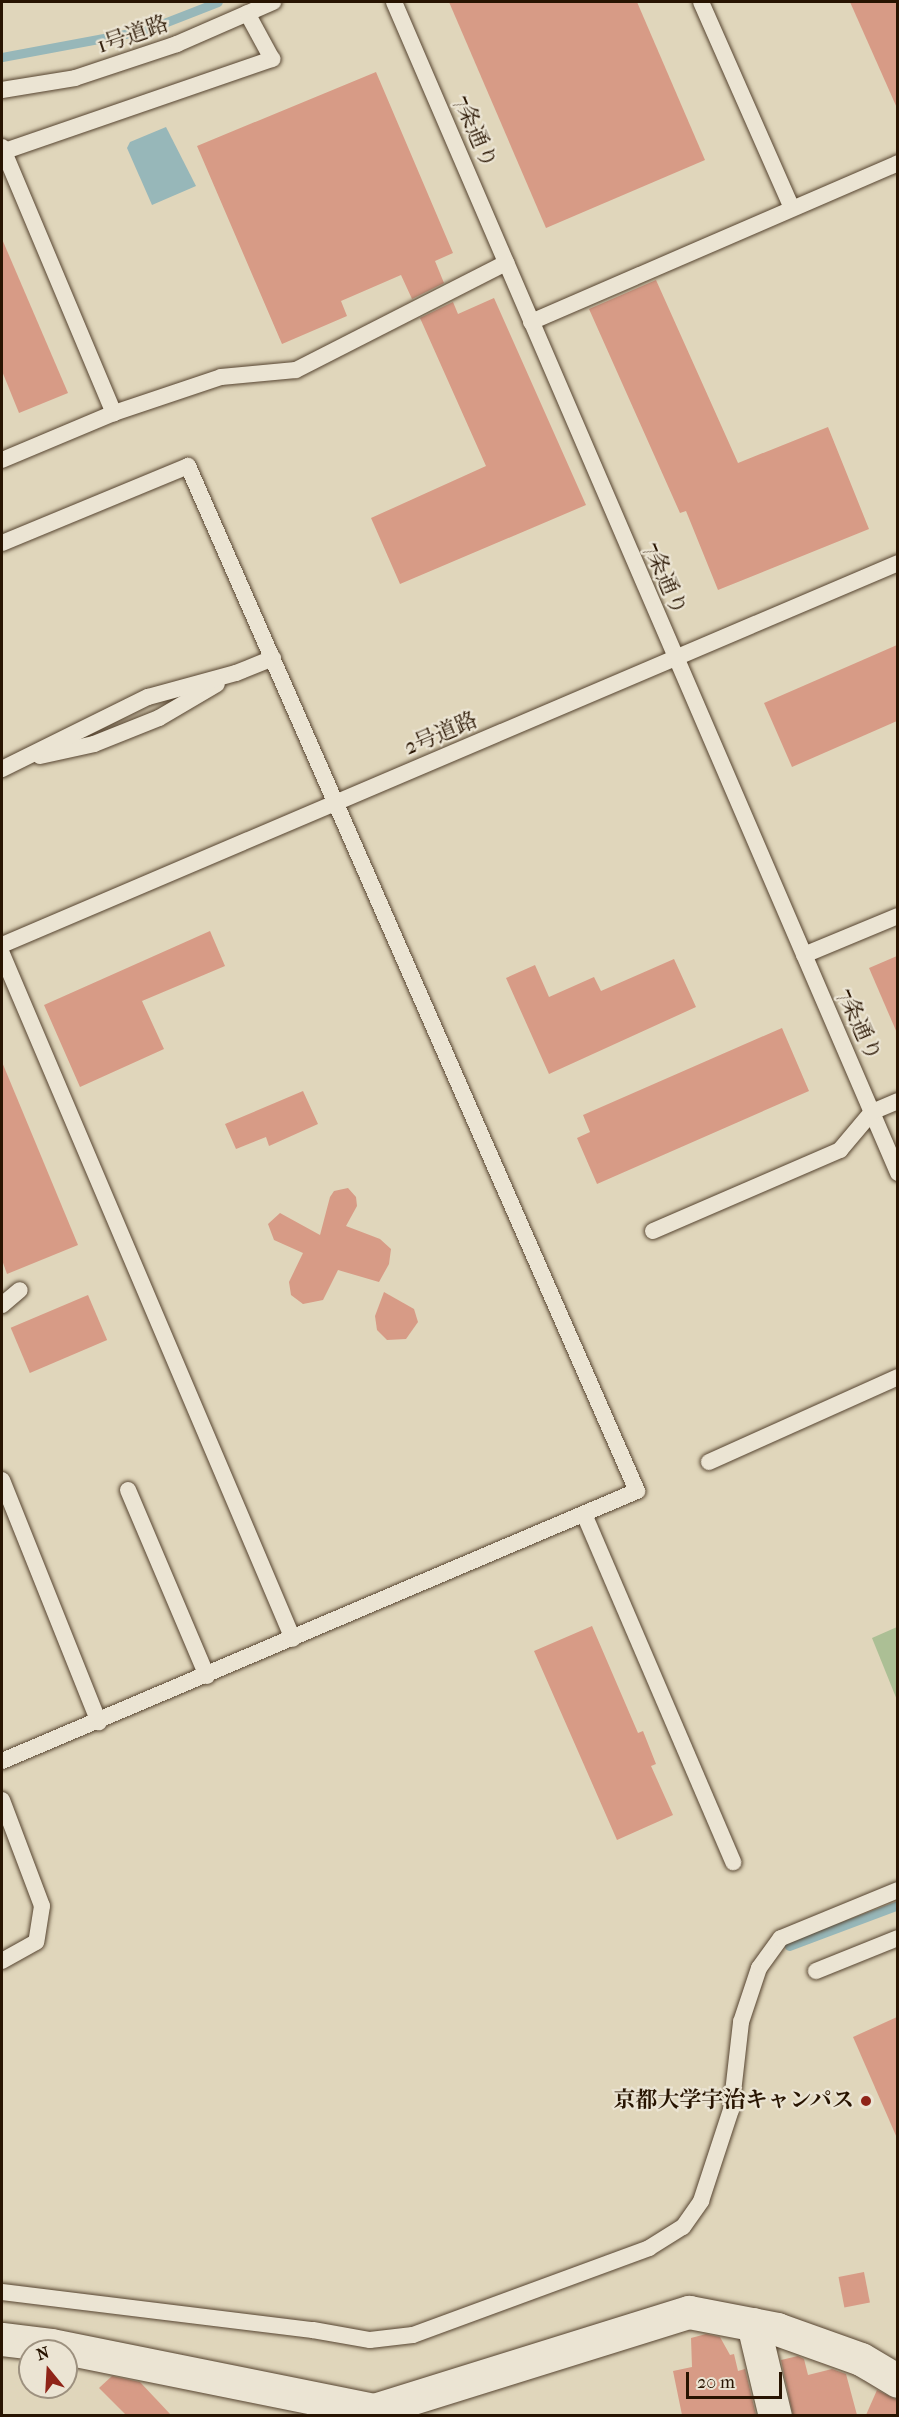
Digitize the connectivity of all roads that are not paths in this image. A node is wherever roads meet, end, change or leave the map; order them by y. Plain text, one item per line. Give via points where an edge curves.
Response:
1 (273, 2) edge
2 (394, 2) edge
3 (700, 2) edge
4 (247, 13) junction
5 (2, 90) edge
6 (2, 150) edge
7 (897, 163) edge
8 (792, 208) junction
9 (506, 263) junction
10 (531, 322) junction
11 (114, 413) junction
12 (2, 459) edge
13 (2, 543) edge
14 (897, 563) edge
15 (674, 657) junction
16 (273, 658) junction
17 (236, 673) junction
18 (18, 761) junction
19 (2, 769) edge
20 (337, 803) junction
21 (897, 915) edge
22 (2, 945) edge
23 (2, 954) edge
24 (804, 955) junction
25 (897, 1101) edge
26 (872, 1112) junction
27 (897, 1173) edge
28 (653, 1231) dead end
29 (20, 1290) dead end
30 (2, 1305) edge
31 (897, 1377) edge
32 (709, 1462) dead end
33 (2, 1480) edge
34 (128, 1490) dead end
35 (584, 1514) junction
36 (293, 1639) junction
37 (207, 1676) junction
38 (99, 1722) junction
39 (2, 1761) edge
40 (2, 1800) edge
41 (733, 1862) dead end
42 (897, 1890) edge
43 (897, 1938) edge
44 (2, 1960) edge
45 (816, 1971) dead end
46 (2, 2292) edge
47 (753, 2324) junction
48 (2, 2339) edge
49 (897, 2381) edge
50 (375, 2413) edge
51 (775, 2415) edge

1 - 4 lane, 1号道路
2 - 9 lane, 7条通り
3 - 8 lane
4 - 5 lane, 1号道路 via 177,44 75,78
4 - 6 lane via 272,59
6 - 11 lane
7 - 8 lane
8 - 10 lane
9 - 10 lane, 7条通り
9 - 11 lane via 296,370 221,377
10 - 15 lane, 7条通り
11 - 12 lane
13 - 16 lane via 188,466
14 - 15 lane, 2号道路
15 - 20 lane, 2号道路
15 - 24 lane, 7条通り
16 - 17 lane
16 - 20 lane
17 - 18 lane via 148,697
17 - 18 lane via 159,718 94,744
18 - 19 lane
20 - 22 lane, 2号道路
20 - 35 lane via 637,1491
21 - 24 lane
23 - 36 lane
24 - 26 lane, 7条通り
25 - 26 lane
26 - 27 lane, 7条通り
26 - 28 lane via 840,1150
29 - 30 lane
31 - 32 lane
33 - 38 lane
34 - 37 lane
35 - 36 lane
35 - 41 lane
36 - 37 lane
37 - 38 lane
38 - 39 lane
40 - 44 lane via 42,1906 36,1942
42 - 46 lane via 781,1938 765,1960 741,2022 730,2110 700,2201 683,2226 649,2248 413,2335 370,2340
43 - 45 lane
47 - 49 street via 861,2360
47 - 50 street via 689,2312
47 - 51 street
48 - 50 street via 51,2345

